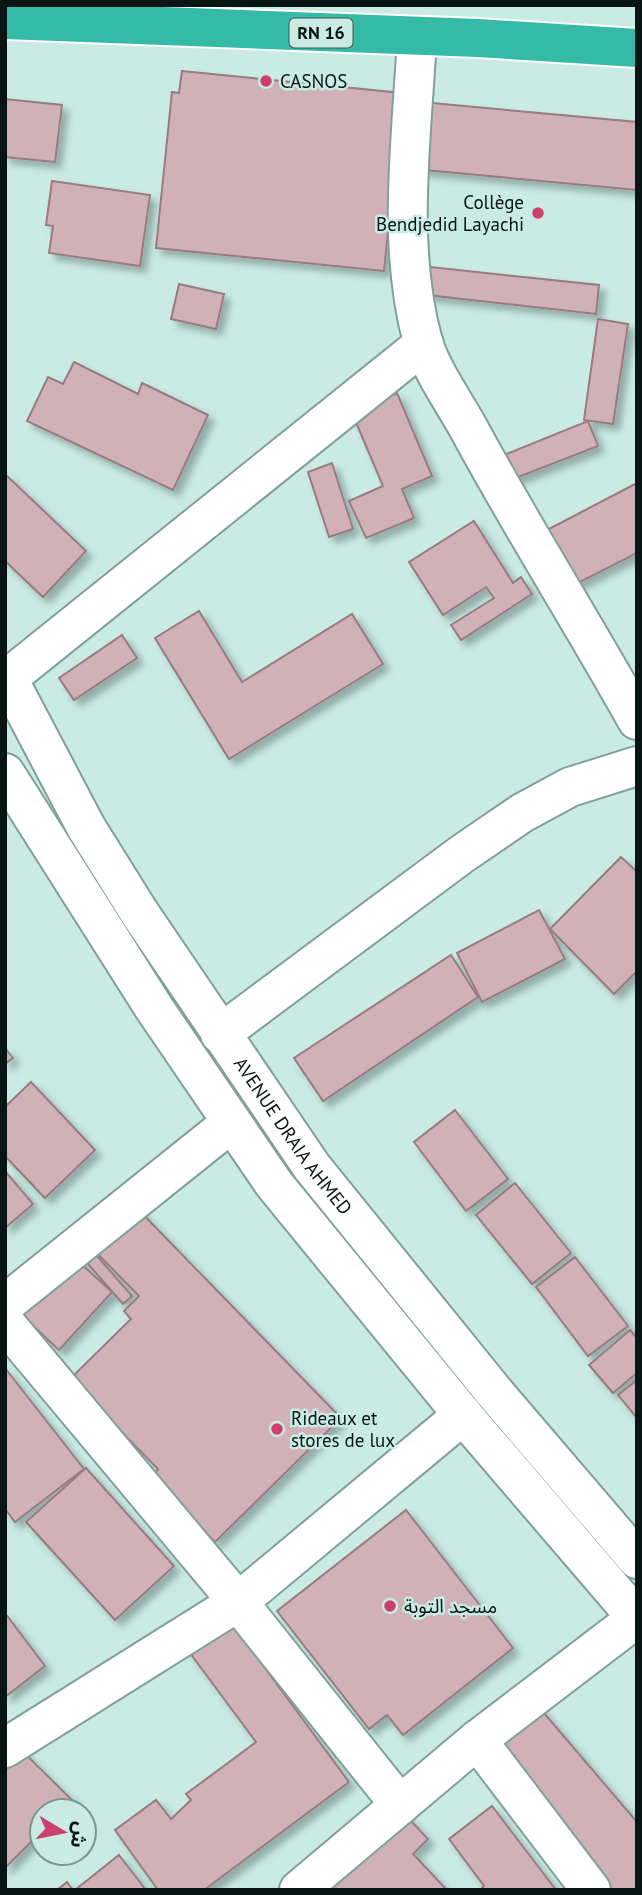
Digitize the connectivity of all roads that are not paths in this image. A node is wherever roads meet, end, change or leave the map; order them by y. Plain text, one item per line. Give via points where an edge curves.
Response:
1 (5, 20) edge
2 (417, 37) junction
3 (637, 48) edge
4 (424, 344) junction
5 (7, 676) edge
6 (637, 720) edge
7 (637, 766) edge
8 (5, 773) edge
9 (220, 1034) junction
10 (231, 1123) junction
11 (5, 1304) edge
12 (5, 1323) edge
13 (463, 1416) junction
14 (637, 1559) edge
15 (238, 1602) junction
16 (637, 1618) edge
17 (477, 1740) junction
18 (5, 1748) edge
19 (400, 1805) junction
20 (299, 1890) edge
21 (591, 1890) edge

1 - 2 highway, RN 16
2 - 3 highway, RN 16
2 - 4 street via 408,205 412,277
4 - 5 street
4 - 6 street via 509,504
5 - 9 street, AVENUE DRAIA AHMED via 86,827
7 - 9 street via 570,787 522,813
8 - 10 street, AVENUE DRAIA AHMED
9 - 14 street, AVENUE DRAIA AHMED via 312,1167
10 - 11 street
10 - 13 street, AVENUE DRAIA AHMED via 274,1184
12 - 15 street
13 - 15 street
13 - 16 street, AVENUE DRAIA AHMED
15 - 18 street
15 - 19 street
16 - 17 street
17 - 19 street
17 - 21 street
19 - 20 street

